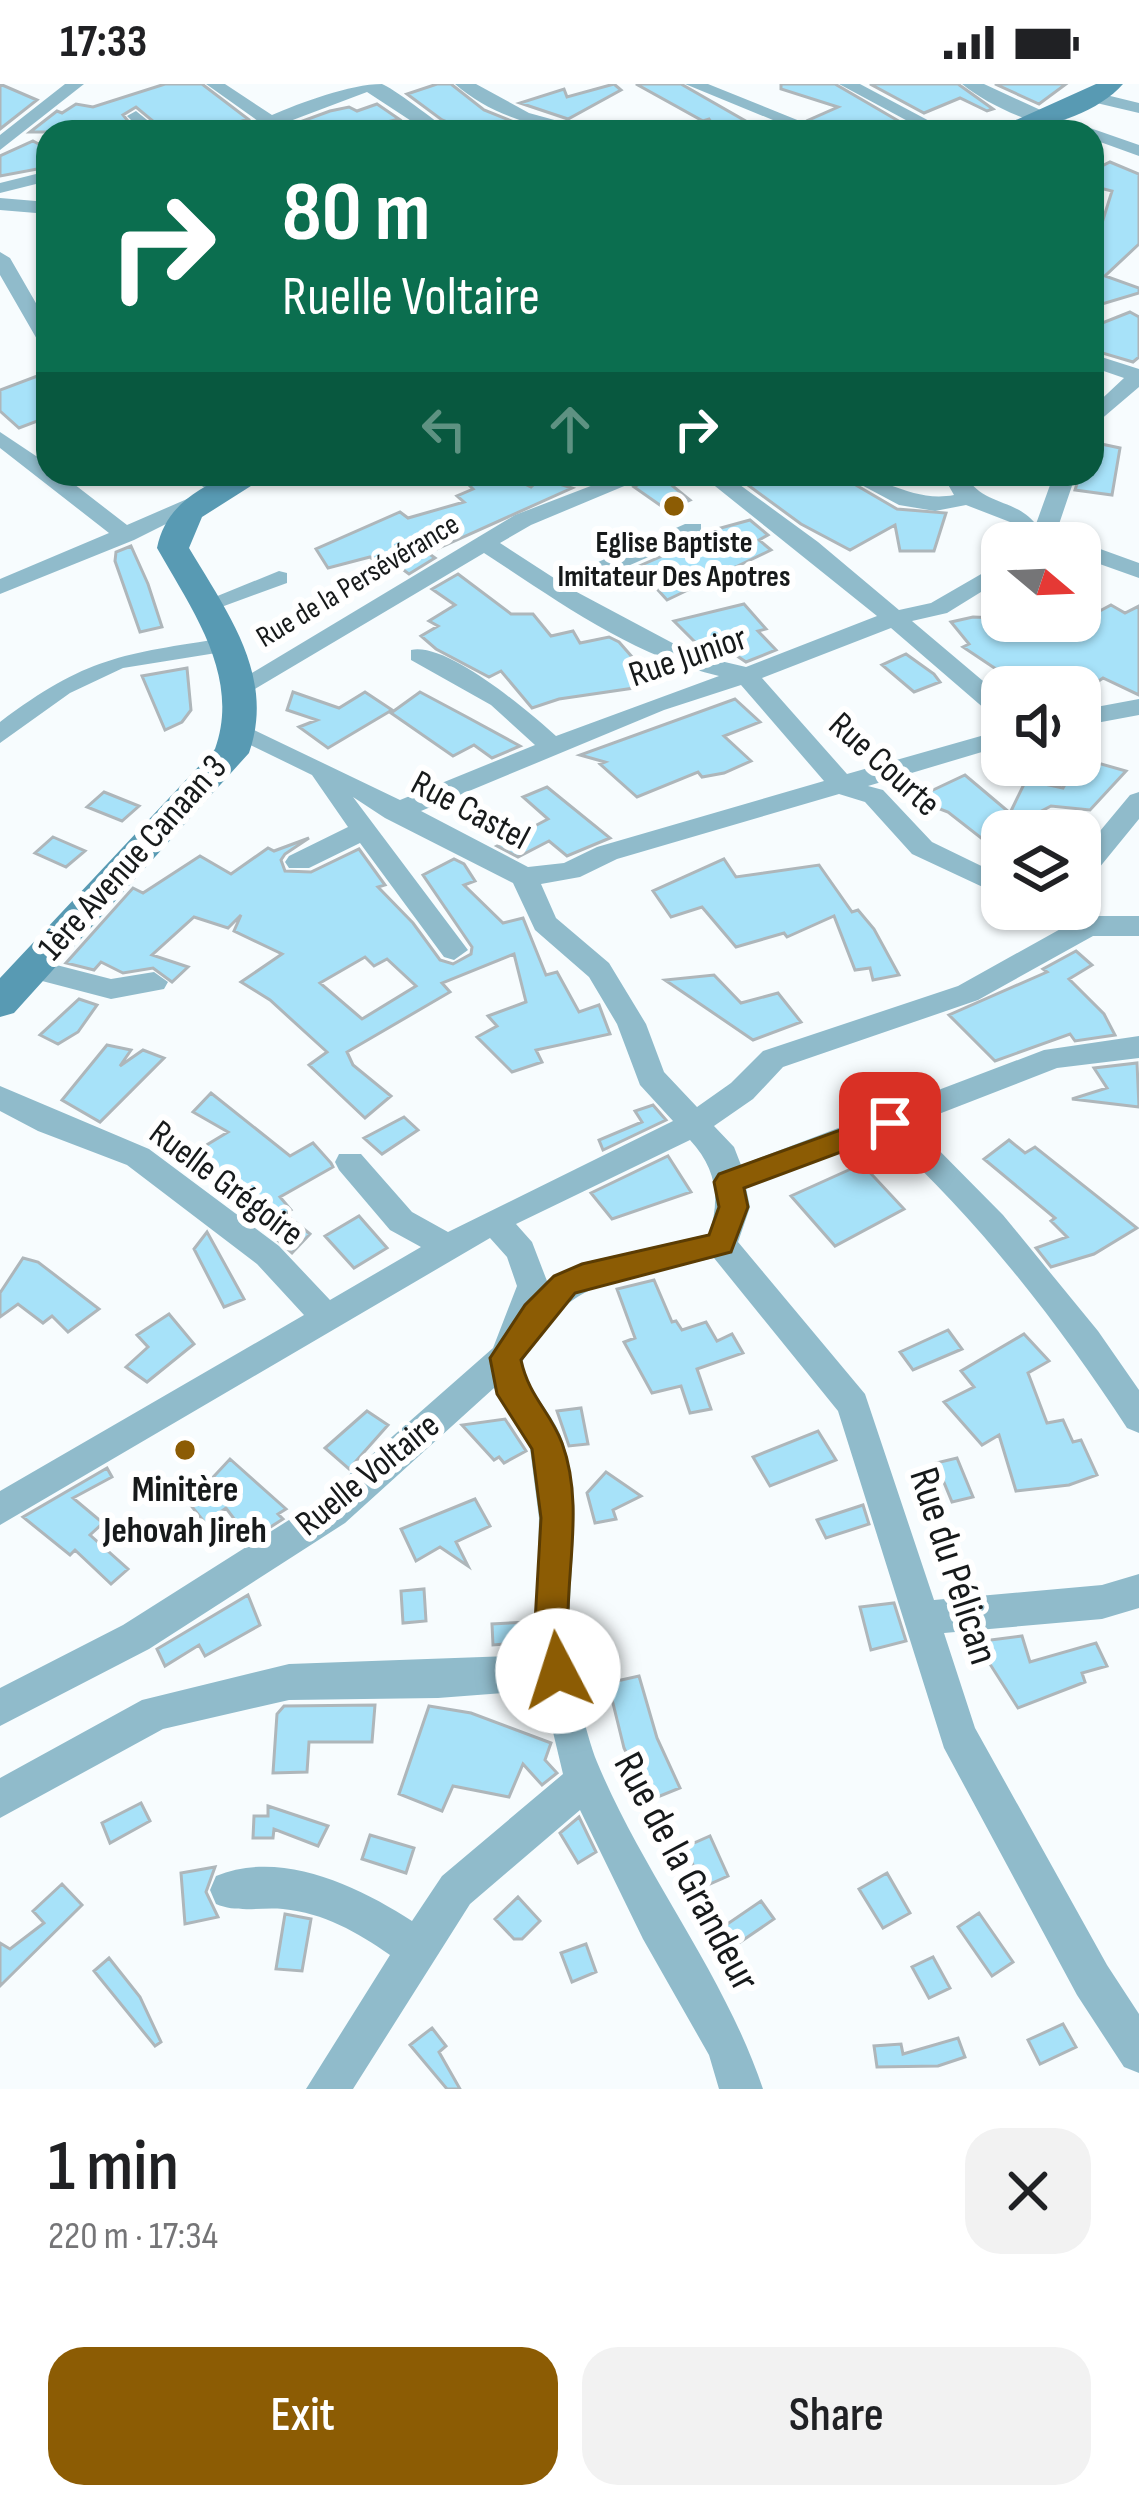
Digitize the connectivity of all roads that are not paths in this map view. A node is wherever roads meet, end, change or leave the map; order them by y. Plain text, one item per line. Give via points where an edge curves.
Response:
1 (76, 84) edge
2 (214, 84) edge
3 (463, 84) edge
4 (693, 84) edge
5 (847, 84) edge
6 (970, 84) edge
7 (373, 85) edge
8 (1103, 91) edge
9 (1139, 109) edge
10 (0, 113) edge
11 (136, 116) dead end
12 (1041, 117) junction
13 (140, 120) edge
14 (268, 120) edge
15 (276, 120) edge
16 (423, 120) edge
17 (536, 120) edge
18 (787, 120) edge
19 (918, 120) edge
20 (1033, 120) edge
21 (1050, 120) edge
22 (22, 122) junction
23 (1104, 139) edge
24 (0, 146) edge
25 (1139, 151) edge
26 (36, 179) edge
27 (0, 188) edge
28 (0, 204) edge
29 (36, 207) edge
30 (0, 258) edge
31 (36, 294) edge
32 (23, 298) junction
33 (36, 320) edge
34 (1104, 364) edge
35 (1139, 376) edge
36 (1104, 407) edge
37 (0, 438) edge
38 (36, 465) edge
39 (63, 486) edge
40 (611, 486) edge
41 (727, 486) edge
42 (874, 486) edge
43 (960, 486) edge
44 (1062, 486) edge
45 (203, 489) edge
46 (967, 498) junction
47 (1022, 522) edge
48 (1053, 522) edge
49 (694, 529) dead end
50 (127, 535) junction
51 (483, 542) junction
52 (1101, 557) edge
53 (1139, 571) edge
54 (6, 577) edge
55 (280, 578) dead end
56 (981, 581) edge
57 (559, 589) junction
58 (205, 606) junction
59 (891, 619) junction
60 (226, 645) junction
61 (420, 655) dead end
62 (745, 674) junction
63 (238, 688) junction
64 (981, 693) edge
65 (1139, 707) edge
66 (1101, 714) edge
67 (241, 734) junction
68 (0, 735) edge
69 (551, 745) junction
70 (981, 745) edge
71 (316, 767) junction
72 (844, 787) junction
73 (1139, 801) edge
74 (394, 812) junction
75 (364, 830) junction
76 (1101, 847) edge
77 (299, 862) dead end
78 (524, 877) junction
79 (981, 877) edge
80 (1101, 920) edge
81 (1139, 926) edge
82 (1062, 930) edge
83 (454, 950) dead end
84 (33, 969) junction
85 (154, 982) dead end
86 (0, 1004) edge
87 (1139, 1047) edge
88 (0, 1097) edge
89 (890, 1123) junction
90 (693, 1125) junction
91 (350, 1162) dead end
92 (729, 1182) junction
93 (493, 1221) junction
94 (721, 1244) junction
95 (449, 1247) junction
96 (328, 1319) junction
97 (505, 1358) junction
98 (1126, 1375) edge
99 (1139, 1418) edge
100 (0, 1509) edge
101 (1139, 1591) edge
102 (924, 1618) junction
103 (558, 1671) junction
104 (0, 1708) edge
105 (586, 1780) junction
106 (0, 1799) edge
107 (230, 1889) dead end
108 (419, 1951) junction
109 (1139, 2052) edge
110 (328, 2089) edge
111 (741, 2089) edge

1 - 22 street
2 - 14 street
3 - 17 street
4 - 18 street
5 - 19 street
6 - 12 street
7 - 15 street
7 - 16 street
8 - 9 street
8 - 12 main road
10 - 22 street
11 - 13 street
12 - 20 main road
12 - 21 street
22 - 24 street
23 - 25 street
26 - 27 street
28 - 29 street
30 - 32 street
31 - 32 street
32 - 33 street
34 - 35 street
35 - 36 street
37 - 38 street
39 - 50 street
40 - 51 street, Rue de la Persévérance
41 - 59 street
42 - 46 street via 899,500 949,506
43 - 46 street
44 - 48 street
45 - 50 street
45 - 58 main road, 1ère Avenue Canaan 3 via 173,548
46 - 47 street
49 - 57 street
50 - 54 street
51 - 57 street
51 - 63 street, Rue de la Persévérance
52 - 53 street
55 - 58 street
56 - 59 street, Rue Junior via 939,608
57 - 62 street via 687,661
58 - 60 main road, 1ère Avenue Canaan 3
59 - 62 street, Rue Junior
59 - 64 street
60 - 63 main road, 1ère Avenue Canaan 3
60 - 68 street via 117,662 61,688
61 - 69 street via 500,700
62 - 69 street, Rue Junior
62 - 72 street, Rue Courte
63 - 67 main road, 1ère Avenue Canaan 3
65 - 66 street
67 - 71 street, Rue Castel
67 - 84 main road, 1ère Avenue Canaan 3
69 - 74 street, Rue Junior
70 - 72 street
71 - 74 street, Rue Castel
71 - 75 street
72 - 78 street via 607,853 569,871
72 - 79 street, Rue Courte via 874,796 922,848
73 - 76 street
74 - 78 street, Rue Castel
75 - 77 street
75 - 83 street
78 - 90 street, Rue Castel via 545,923 599,970 652,1078
80 - 81 street
82 - 90 street via 968,993 773,1059
84 - 85 street via 111,989
84 - 86 main road, 1ère Avenue Canaan 3
87 - 89 street via 1054,1058
88 - 96 street, Ruelle Grégoire via 138,1157 268,1255
89 - 92 street
89 - 98 street via 941,1166
90 - 92 street via 723,1155
90 - 93 street
91 - 95 street via 401,1221
92 - 94 street via 734,1207
93 - 95 street
93 - 97 street via 521,1251 532,1286
94 - 97 street, Ruelle Voltaire via 565,1284
94 - 102 street, Rue du Pélican via 853,1403
95 - 96 street
96 - 100 street
97 - 103 street, Rue de la Grandeur via 513,1394 547,1445 557,1518 551,1640
97 - 104 street, Ruelle Voltaire via 332,1512 136,1636
98 - 99 street
101 - 102 street via 1102,1602
102 - 109 street, Rue du Pélican via 958,1735
103 - 105 street, Rue de la Grandeur
103 - 106 street via 289,1682 156,1713
105 - 108 street via 456,1890
105 - 111 street, Rue de la Grandeur via 727,2046
107 - 108 street via 274,1885 357,1906
108 - 110 street

